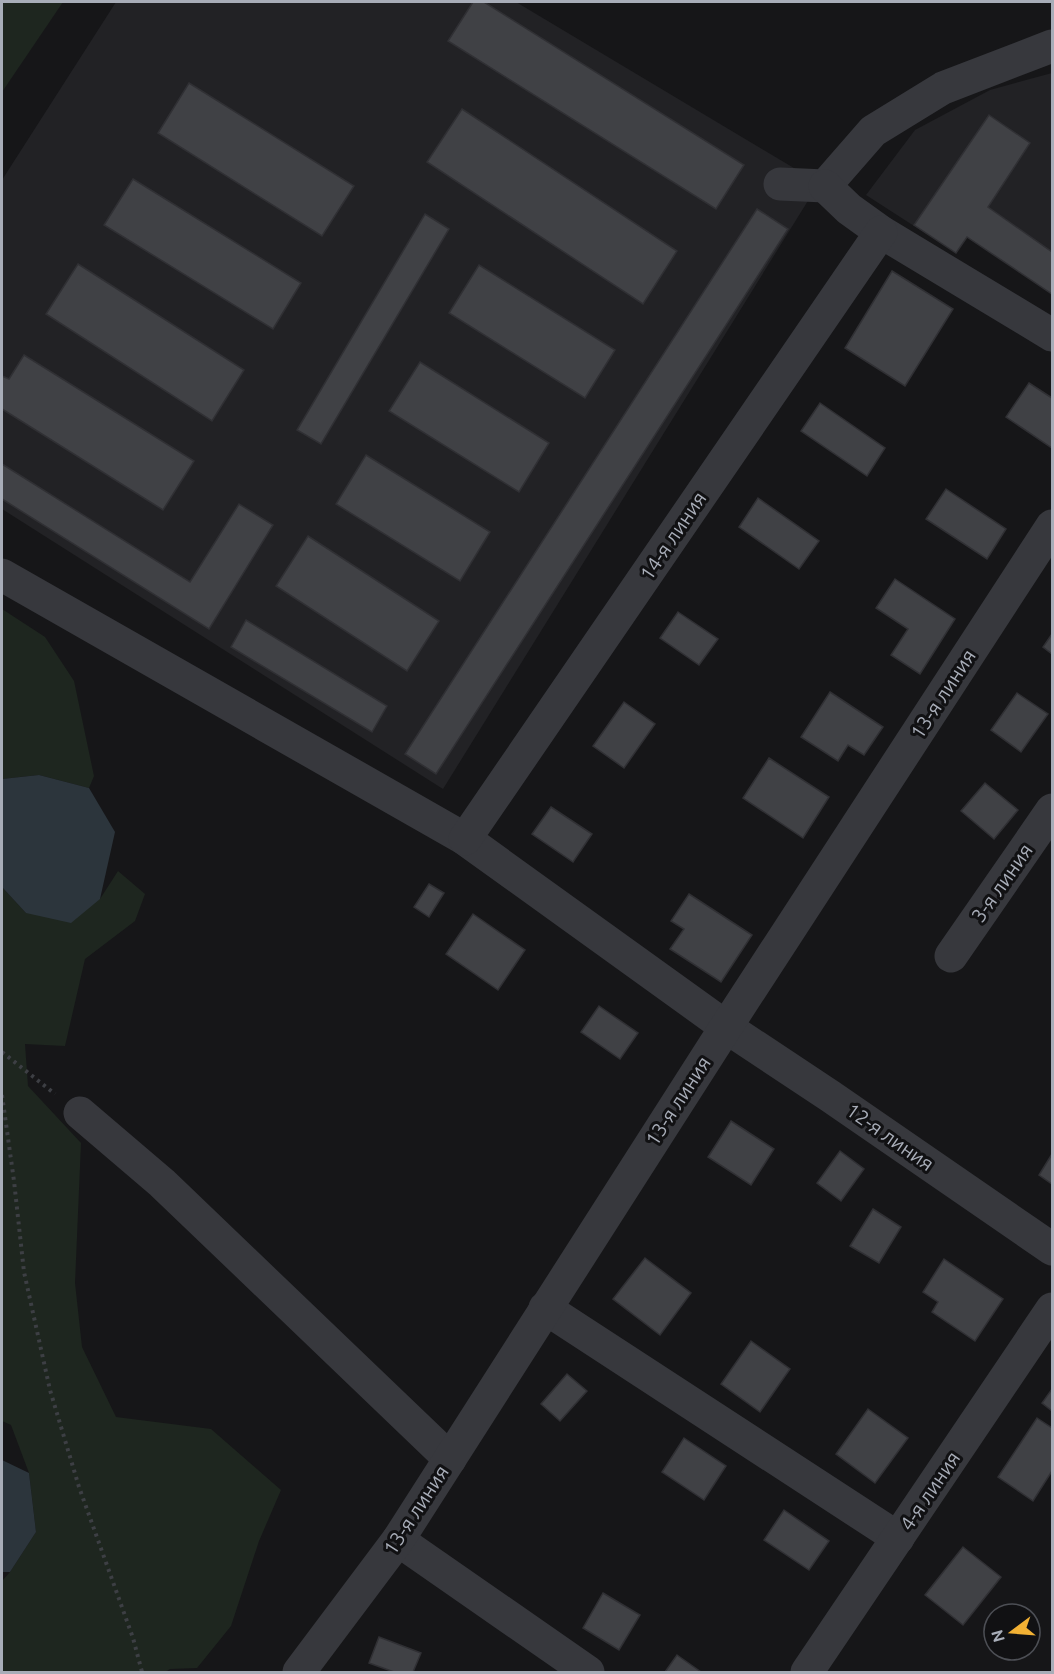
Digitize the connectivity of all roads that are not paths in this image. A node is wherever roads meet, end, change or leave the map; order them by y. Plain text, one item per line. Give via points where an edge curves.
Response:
1 (1053, 46) edge
2 (780, 184) dead end
3 (825, 186) junction
4 (881, 232) junction
5 (1053, 335) edge
6 (1053, 526) edge
7 (2, 575) edge
8 (1053, 810) edge
9 (465, 839) junction
10 (951, 956) dead end
11 (726, 1027) junction
12 (80, 1113) road end
13 (1053, 1249) edge
14 (545, 1308) junction
15 (1053, 1309) edge
16 (450, 1459) junction
17 (898, 1538) junction
18 (398, 1540) junction
19 (299, 1672) edge
20 (588, 1672) edge
21 (807, 1672) edge

1 - 3 street via 943,88 873,131
2 - 3 street
3 - 4 street
4 - 5 street
4 - 9 street, 14-я линия
6 - 11 street, 13-я линия
7 - 9 street, 12-я линия
8 - 10 street, 3-я линия
9 - 11 street, 12-я линия
11 - 13 street, 12-я линия
11 - 14 street, 13-я линия
12 - 16 street via 162,1183
14 - 16 street, 13-я линия
14 - 17 street
15 - 17 street, 4-я линия
16 - 18 street, 13-я линия
17 - 21 street, 4-я линия
18 - 19 street, 13-я линия
18 - 20 street

